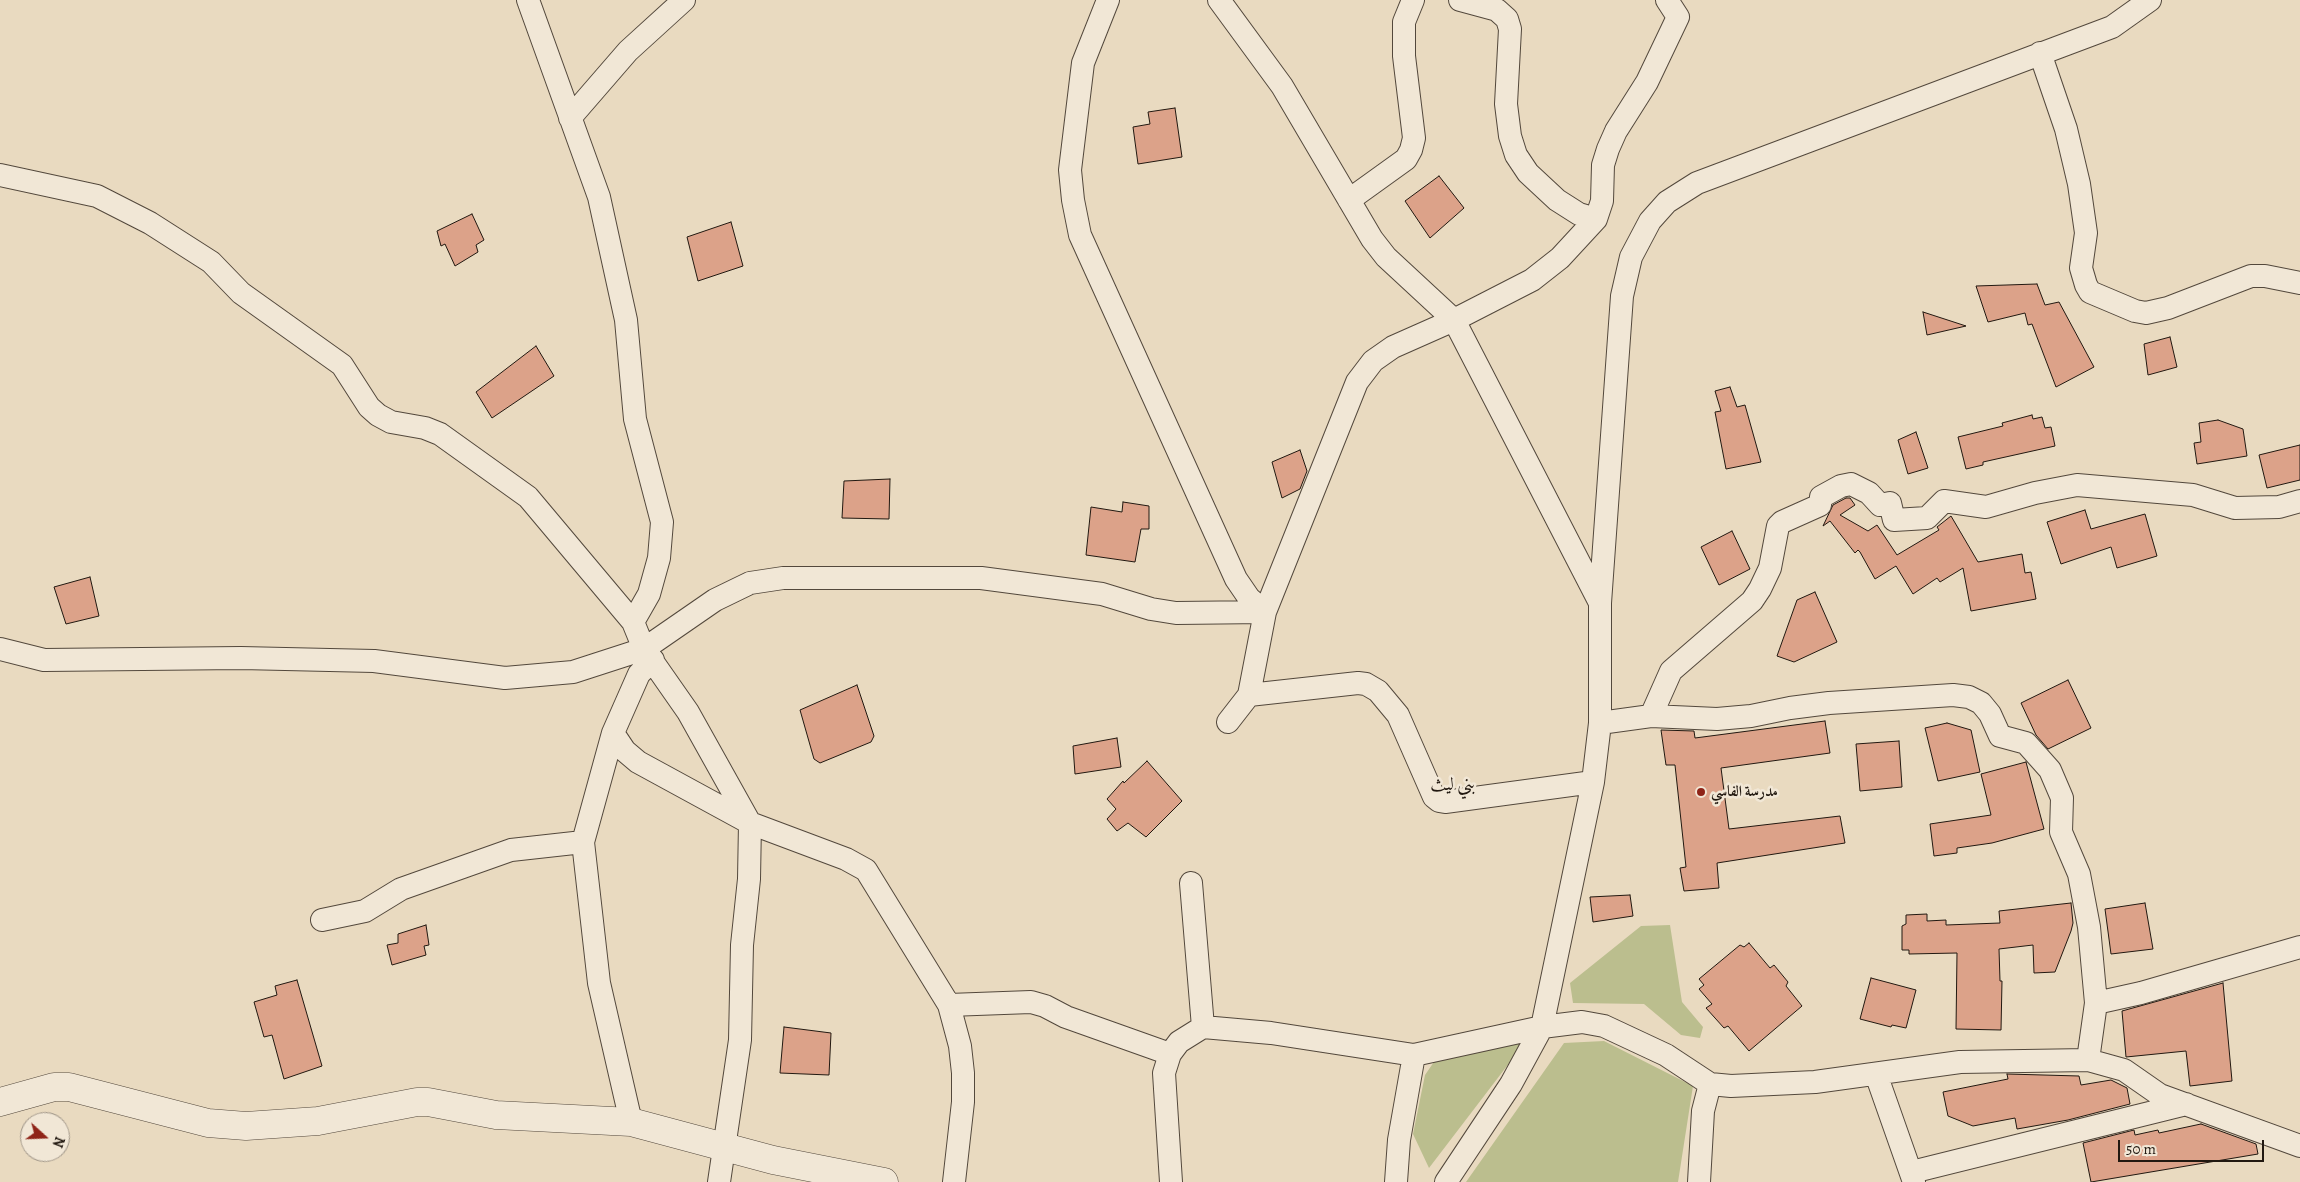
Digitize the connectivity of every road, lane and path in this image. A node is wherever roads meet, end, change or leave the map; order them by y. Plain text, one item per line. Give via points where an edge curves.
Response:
1 (528, 0) edge
2 (684, 0) edge
3 (1108, 0) edge
4 (1219, 0) edge
5 (1413, 0) edge
6 (1460, 0) edge
7 (2150, 0) edge
8 (1677, 6) edge
9 (2040, 53) junction
10 (570, 118) junction
11 (0, 175) edge
12 (1349, 200) junction
13 (1596, 218) junction
14 (2300, 283) edge
15 (1454, 320) junction
16 (2300, 501) edge
17 (1600, 603) junction
18 (1265, 612) junction
19 (633, 622) junction
20 (0, 649) edge
21 (648, 655) junction
22 (1249, 695) junction
23 (1651, 716) junction
24 (1228, 722) dead end
25 (1600, 723) junction
26 (612, 733) junction
27 (1593, 782) junction
28 (750, 823) junction
29 (583, 842) junction
30 (1191, 883) dead end
31 (322, 920) dead end
32 (2300, 947) edge
33 (2096, 1003) junction
34 (949, 1005) junction
35 (1203, 1027) junction
36 (1542, 1027) junction
37 (1170, 1054) junction
38 (1414, 1056) junction
39 (2088, 1060) junction
40 (1876, 1074) junction
41 (1710, 1084) junction
42 (0, 1101) edge
43 (2186, 1104) junction
44 (631, 1122) junction
45 (2300, 1146) edge
46 (726, 1147) junction
47 (1913, 1177) edge
48 (719, 1182) edge
49 (884, 1182) edge
50 (954, 1182) edge
51 (1171, 1182) edge
52 (1396, 1182) edge
53 (1446, 1182) edge
54 (1699, 1182) edge

1 - 10 street
2 - 10 street via 628,50
3 - 18 street via 1082,63 1074,118 1070,170 1080,235 1236,579
4 - 12 street via 1282,86
5 - 12 street via 1404,22 1404,56 1414,138 1411,150 1406,159
6 - 13 street via 1497,10 1507,19 1510,29 1506,104 1516,155 1528,173 1557,200 1579,214
7 - 9 street via 2112,27
8 - 13 street via 1647,82 1608,149 1603,165 1602,201
9 - 14 street via 2066,129 2079,184 2086,234 2082,268 2090,292 2146,313 2168,308 2251,276
9 - 17 street via 1696,183 1667,202 1650,221 1631,257 1622,296
10 - 19 street via 599,197 626,320 635,419 662,522 659,558 648,594
11 - 19 street via 97,196 150,222 210,262 241,293 342,365 378,415 391,422 440,434 528,497
12 - 15 street via 1386,257
13 - 15 street via 1560,258 1532,280
15 - 17 street
15 - 18 street via 1393,347 1373,361 1357,382
16 - 23 street via 2279,507 2235,508 2193,494 2077,486 2034,493 1986,508 1944,501 1927,518 1894,520 1890,503 1880,505 1869,493 1851,484 1841,486 1821,497 1820,505 1778,526 1770,568 1752,601 1674,666
17 - 25 street
18 - 21 street via 1176,613 1151,610 1102,594 981,578 783,578 750,583 715,600
18 - 22 street
19 - 21 street
20 - 21 street via 44,660 241,658 374,661 505,678 573,672
21 - 26 street
21 - 28 street via 688,712
22 - 24 street
22 - 27 street via 1358,682 1366,684 1378,691 1398,715 1434,797 1439,801
23 - 25 street
23 - 33 street via 1717,719 1829,704 1953,695 1981,703 2000,736 2026,743 2050,770 2062,798 2061,832 2079,874 2089,927
25 - 27 street
26 - 28 street via 638,762
26 - 29 street
27 - 36 street
28 - 34 street via 846,858 866,870
28 - 46 street via 740,1040
29 - 31 street via 511,850 401,889 365,911
29 - 44 street via 599,984
30 - 35 street
32 - 33 street
33 - 39 street
34 - 37 street via 1031,1002
34 - 50 street via 960,1046 963,1073
35 - 37 street via 1179,1042
35 - 38 street via 1271,1033
36 - 38 street
36 - 41 street via 1582,1022 1604,1026 1666,1055
36 - 53 street via 1511,1084
37 - 51 street via 1164,1073
38 - 52 street via 1399,1140
39 - 40 street via 1960,1062
39 - 43 street via 2124,1070 2160,1095
40 - 41 street via 1770,1085
40 - 47 street
41 - 54 street via 1703,1111
42 - 44 street via 54,1087 68,1087 226,1125 318,1121 417,1102 496,1115
43 - 45 street
43 - 47 street
44 - 46 street
46 - 48 street
46 - 49 street via 773,1160

